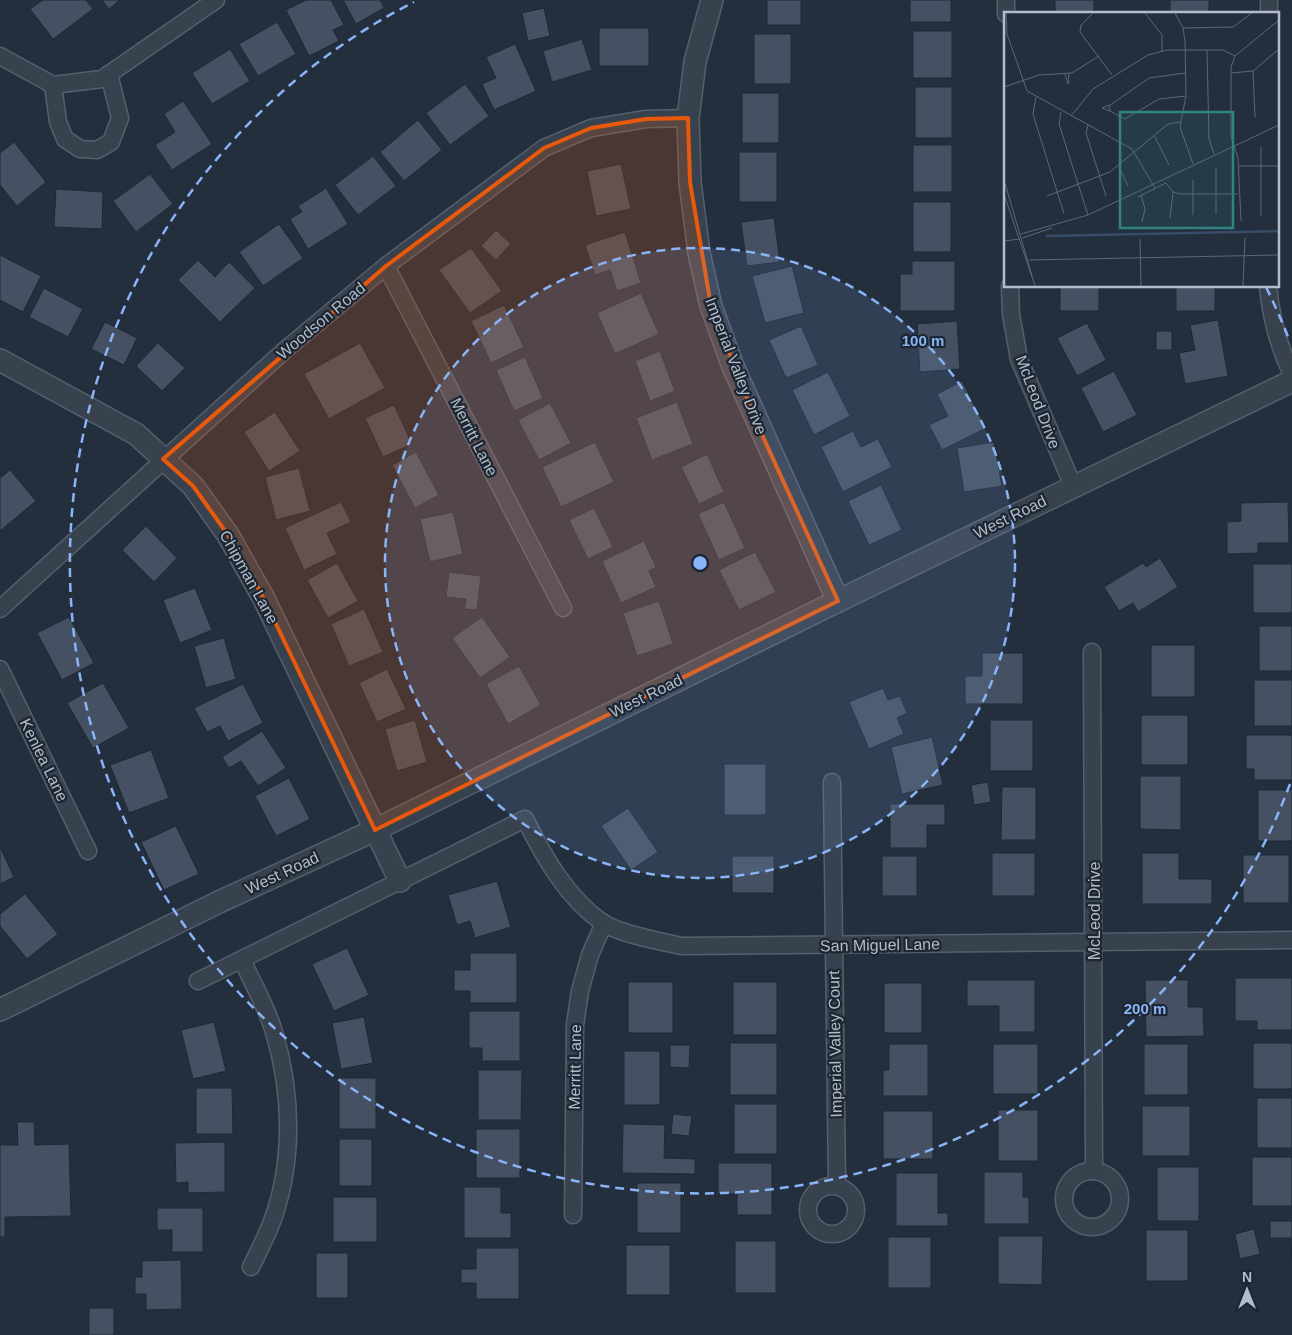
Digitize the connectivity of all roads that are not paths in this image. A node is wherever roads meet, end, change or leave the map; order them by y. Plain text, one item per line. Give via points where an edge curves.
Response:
1 (216, 0) edge
2 (712, 0) edge
3 (0, 56) edge
4 (109, 74) junction
5 (53, 86) junction
6 (688, 118) junction
7 (386, 266) junction
8 (1010, 288) edge
9 (1268, 288) edge
10 (0, 360) edge
11 (1292, 374) edge
12 (1292, 381) edge
13 (163, 459) junction
14 (1073, 486) junction
15 (838, 600) junction
16 (563, 608) dead end
17 (0, 609) edge
18 (1092, 652) dead end
19 (0, 670) edge
20 (832, 782) dead end
21 (375, 830) junction
22 (88, 851) dead end
23 (400, 881) junction
24 (604, 923) junction
25 (1292, 940) edge
26 (1094, 942) junction
27 (835, 946) junction
28 (242, 959) junction
29 (198, 981) dead end
30 (0, 1010) edge
31 (1094, 1171) dead end
32 (837, 1186) dead end
33 (573, 1215) dead end
34 (251, 1267) dead end

1 - 4 street
2 - 6 street, Imperial Valley Drive via 695,62
3 - 5 street
4 - 5 street via 102,79
4 - 5 street via 120,118 111,142 97,150 80,149 65,139 58,122
6 - 7 street, Woodson Road via 646,119 591,128 544,148
6 - 15 street, Imperial Valley Drive via 690,182 699,253 711,306 759,428
7 - 13 street, Woodson Road
7 - 16 street, Merritt Lane
8 - 14 street, McLeod Drive via 1019,359
9 - 11 street via 1280,350
10 - 13 street, Chipman Lane via 136,434
12 - 14 street, West Road
13 - 17 street, Woodson Road
13 - 21 street, Chipman Lane via 193,486 263,597
14 - 15 street, West Road
15 - 21 street, West Road
18 - 26 street, McLeod Drive
19 - 22 street, Kenlea Lane
20 - 27 street, Imperial Valley Court
21 - 23 street, Chipman Lane
21 - 30 street, West Road via 219,902
23 - 24 street, San Miguel Lane via 525,819 545,859 572,893
23 - 28 street
24 - 27 street, San Miguel Lane via 681,946
24 - 33 street, Merritt Lane via 582,982 575,1025
25 - 26 street, San Miguel Lane
26 - 27 street, San Miguel Lane
26 - 31 street, McLeod Drive
27 - 32 street, Imperial Valley Court
28 - 29 street
28 - 34 street via 274,1031 288,1118 286,1166 276,1210

